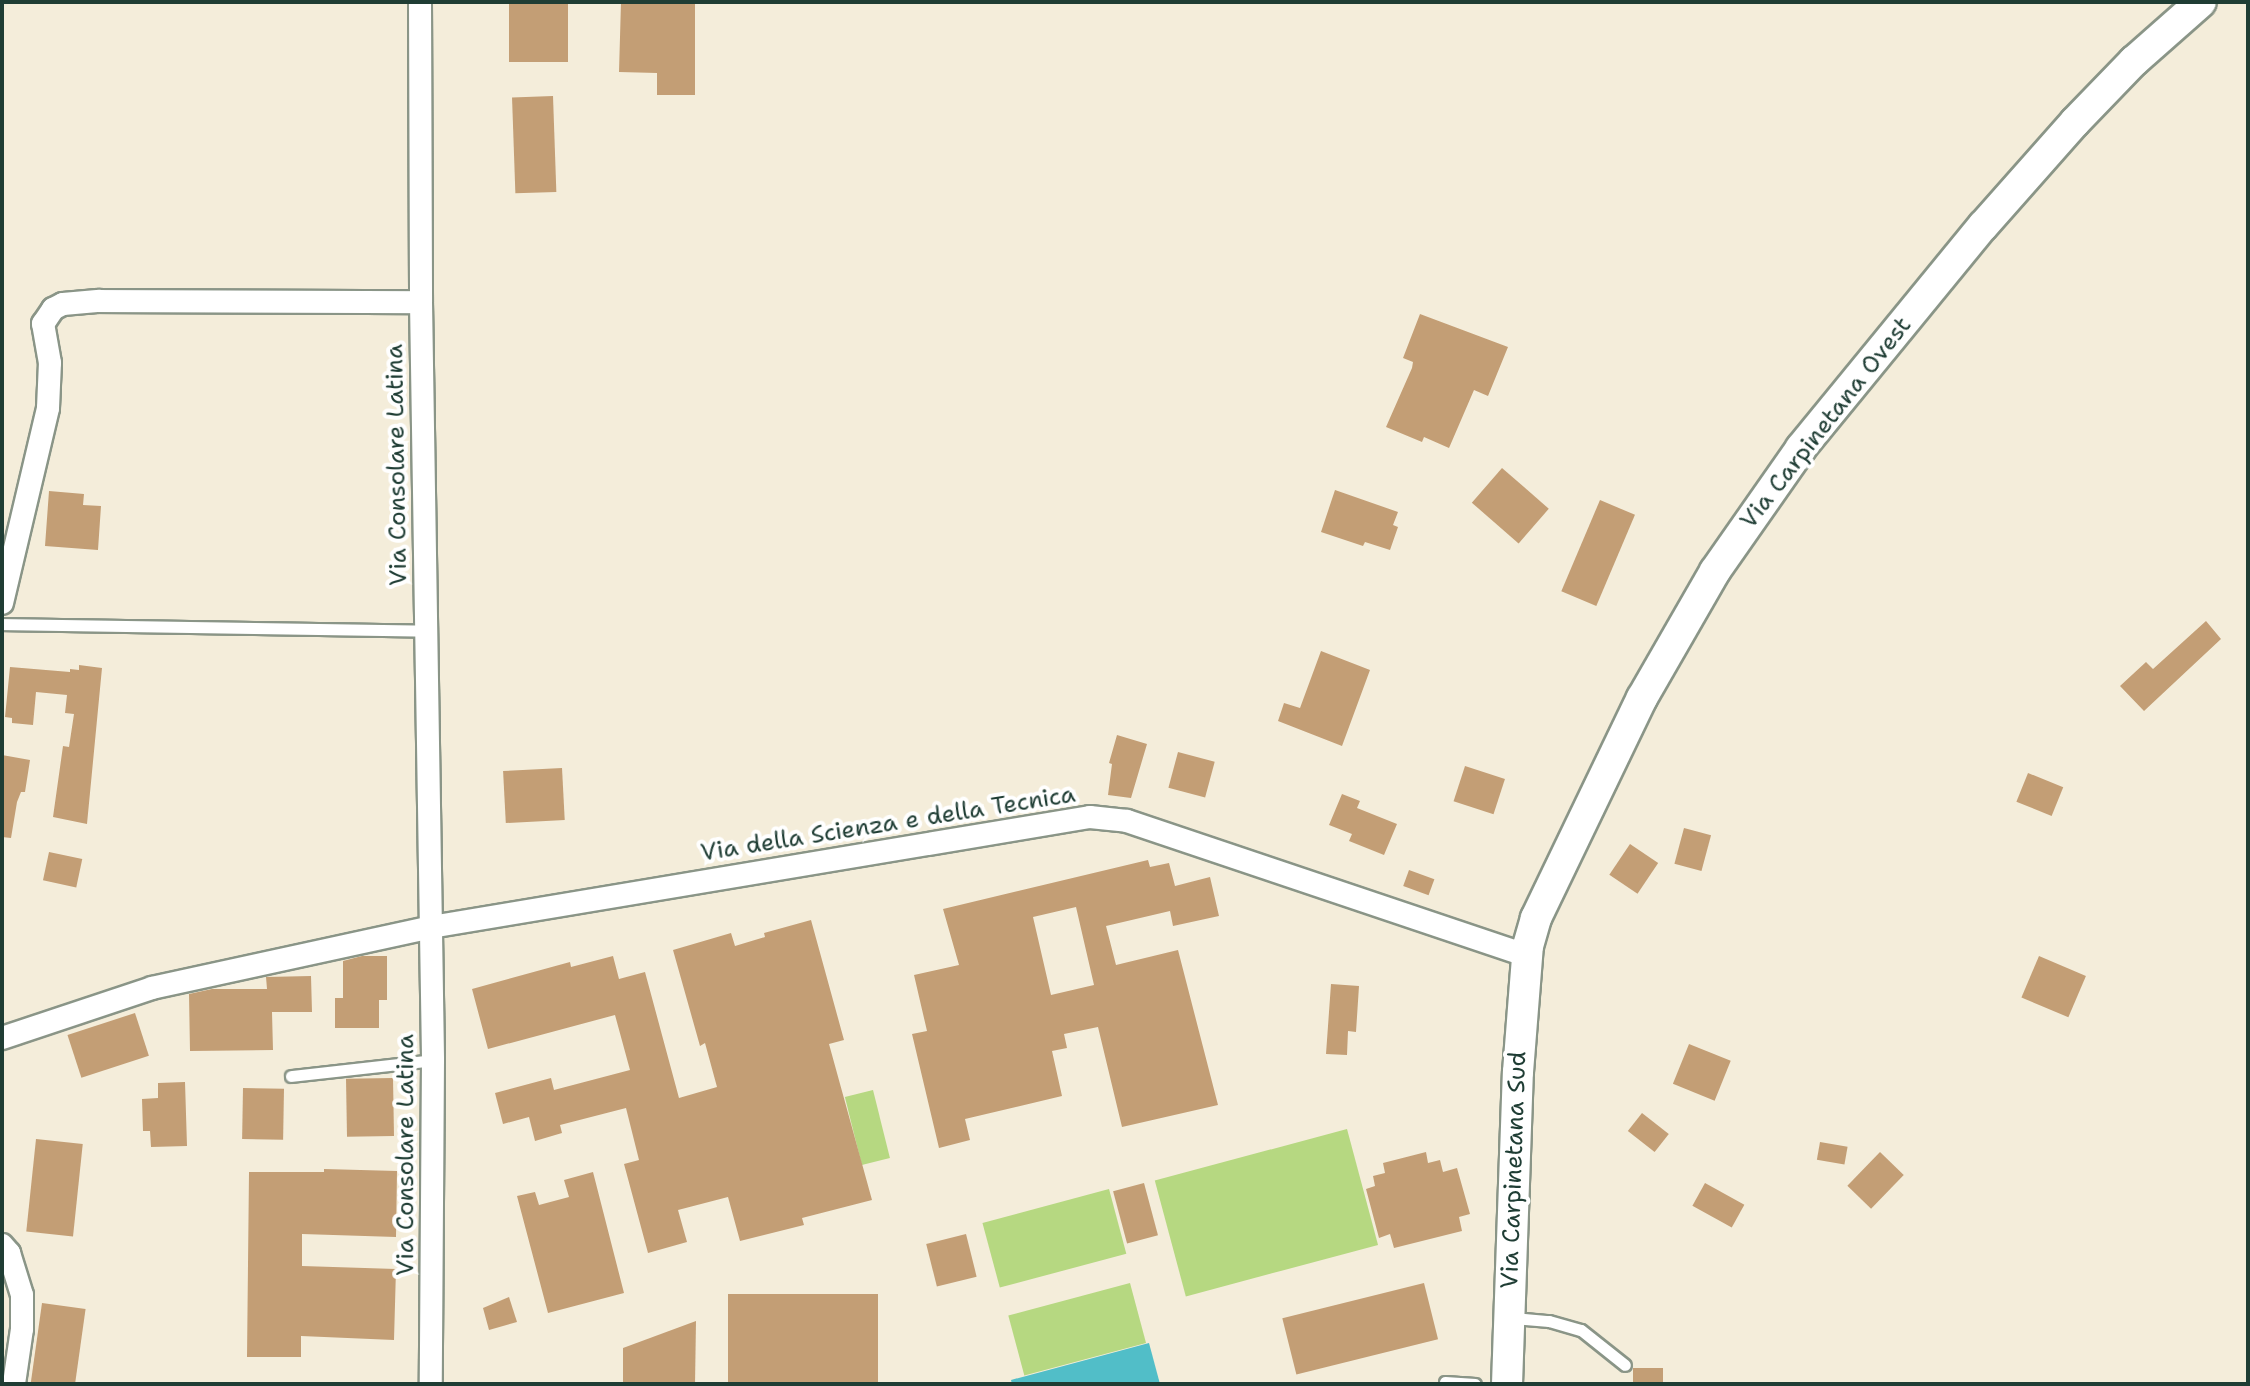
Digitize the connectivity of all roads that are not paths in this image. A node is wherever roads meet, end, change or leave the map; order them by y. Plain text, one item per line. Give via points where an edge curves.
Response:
1 (420, 2) edge
2 (2201, 2) edge
3 (421, 302) junction
4 (2, 603) edge
5 (2, 624) edge
6 (425, 631) junction
7 (431, 927) junction
8 (1526, 955) junction
9 (2, 1038) edge
10 (433, 1069) junction
11 (291, 1076) dead end
12 (2, 1245) edge
13 (1508, 1318) junction
14 (1625, 1365) dead end
15 (1445, 1382) dead end
16 (14, 1384) edge
17 (431, 1384) edge
18 (1475, 1384) edge
19 (1507, 1384) edge

1 - 3 street, Via Consolare Latina
2 - 8 main road, Via Carpinetana Ovest via 2115,80 2019,185 1765,496 1642,698 1536,918
3 - 4 street via 100,301 53,309 43,324 50,363 46,421
3 - 6 street, Via Consolare Latina
5 - 6 lane
6 - 7 street, Via Consolare Latina
7 - 8 street, Via della Scienza e della Tecnica via 1074,818 1117,818
7 - 9 street via 152,988
7 - 10 street, Via Consolare Latina
8 - 13 main road, Via Carpinetana Sud
10 - 11 lane
10 - 17 street, Via Consolare Latina
12 - 16 street via 22,1295
13 - 14 lane via 1581,1330
13 - 19 main road, Via Carpinetana Sud
15 - 18 lane

